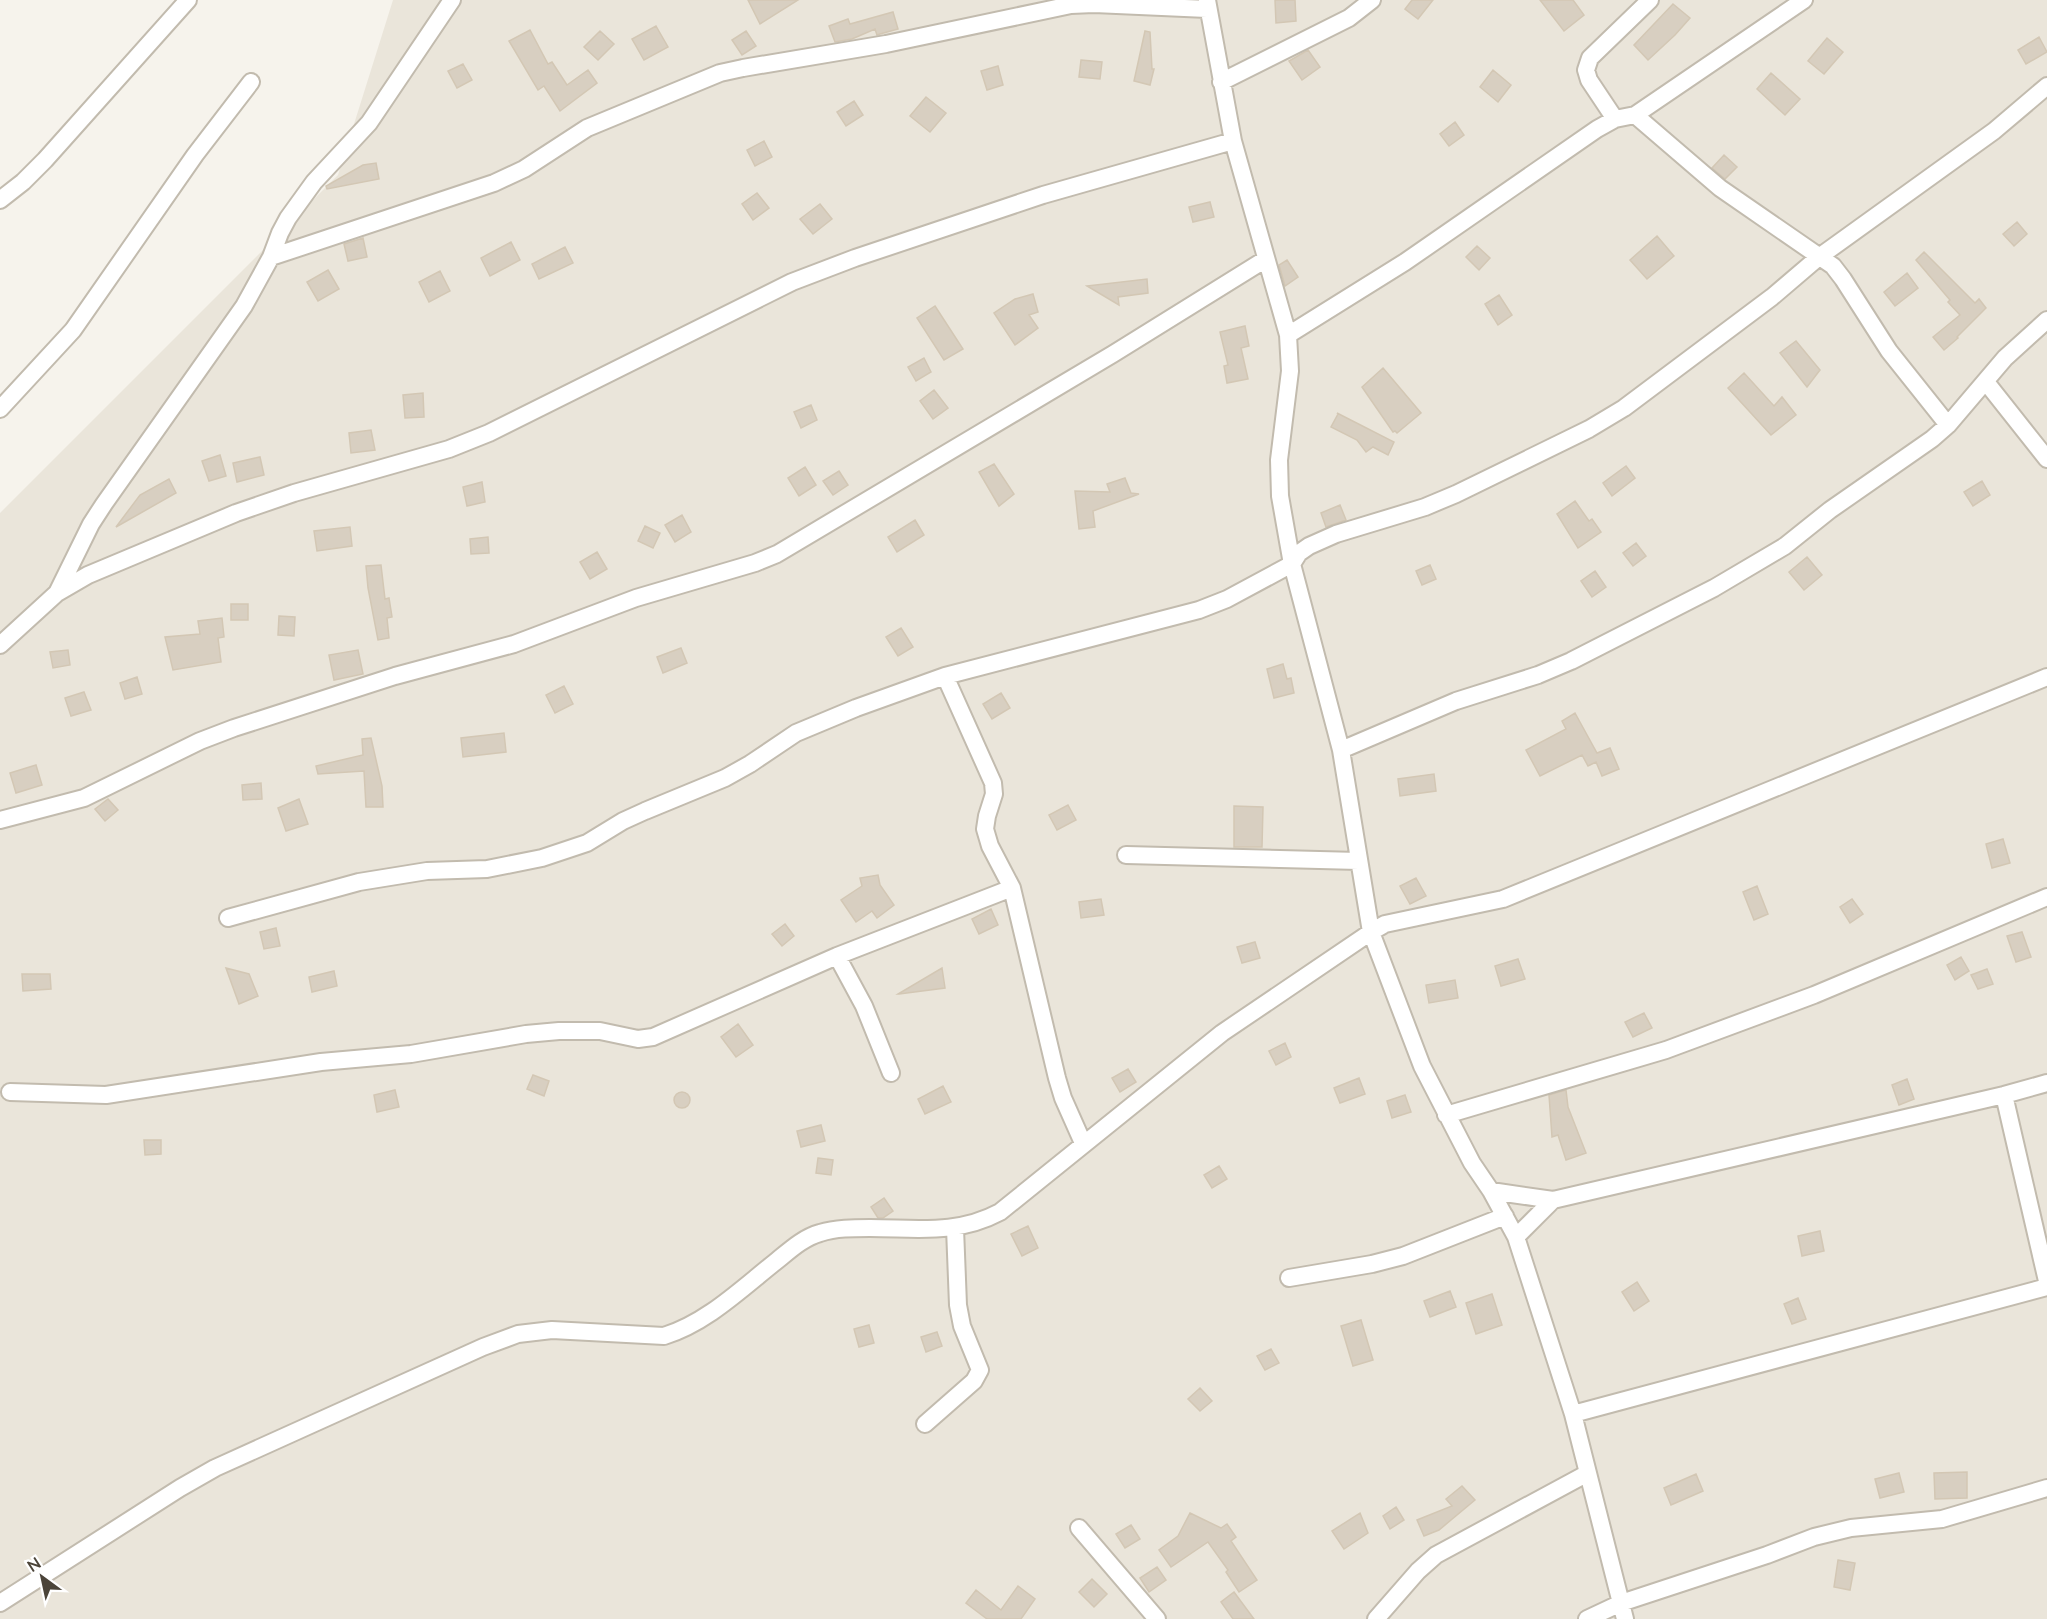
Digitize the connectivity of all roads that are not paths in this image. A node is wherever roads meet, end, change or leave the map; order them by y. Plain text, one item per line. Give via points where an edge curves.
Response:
1 (189, 0) edge
2 (452, 0) edge
3 (1372, 0) edge
4 (1650, 0) edge
5 (1804, 0) edge
6 (1207, 4) edge
7 (250, 82) dead end
8 (1221, 82) junction
9 (2047, 86) edge
10 (1635, 115) junction
11 (1615, 119) junction
12 (1233, 141) junction
13 (0, 200) edge
14 (271, 257) junction
15 (1820, 257) junction
16 (1266, 259) junction
17 (2047, 320) edge
18 (1288, 335) junction
19 (1986, 382) junction
20 (0, 409) edge
21 (1948, 425) junction
22 (2047, 459) edge
23 (1292, 564) junction
24 (57, 592) junction
25 (0, 645) edge
26 (945, 676) junction
27 (2047, 677) edge
28 (1341, 750) junction
29 (0, 820) edge
30 (1126, 855) dead end
31 (1359, 861) junction
32 (1012, 888) junction
33 (2047, 897) edge
34 (228, 918) dead end
35 (1371, 932) junction
36 (837, 956) junction
37 (891, 1073) dead end
38 (2047, 1083) edge
39 (10, 1092) dead end
40 (2004, 1095) junction
41 (1446, 1115) junction
42 (1083, 1143) junction
43 (1491, 1191) junction
44 (1553, 1200) junction
45 (1505, 1216) junction
46 (955, 1228) junction
47 (1516, 1237) junction
48 (1289, 1278) dead end
49 (2047, 1281) edge
50 (2047, 1287) edge
51 (1573, 1414) junction
52 (925, 1424) dead end
53 (1588, 1473) junction
54 (2047, 1488) edge
55 (1079, 1528) dead end
56 (0, 1603) edge
57 (1623, 1611) edge
58 (1157, 1619) edge
59 (1376, 1619) edge
60 (1587, 1619) edge

1 - 13 street via 45,160
2 - 14 street via 369,123 314,182 280,233
3 - 8 street via 1349,18
4 - 11 street via 1590,58 1586,70
5 - 10 street
6 - 8 street
6 - 14 street via 1071,5 886,44 720,73 587,128 524,169 494,183
7 - 20 street via 73,330
8 - 12 street
9 - 15 street via 1994,131
10 - 11 street
10 - 15 street via 1720,188
11 - 18 street via 1405,262
12 - 16 street
12 - 24 street via 1043,195 792,282 489,434 236,513
14 - 24 street via 243,306 91,524
15 - 21 street via 1843,279 1889,351
15 - 23 street via 1624,408 1589,429 1425,507 1309,546
16 - 18 street
16 - 29 street via 777,554 636,598 514,644 395,676 234,728 84,798
17 - 19 street via 2005,358
18 - 23 street via 1290,371 1279,460 1280,496
19 - 21 street
19 - 22 street
21 - 28 street via 1785,546 1714,588 1571,661 1456,701
23 - 26 street via 1199,610
23 - 28 street
24 - 25 street
26 - 32 street via 993,783 985,829
26 - 34 street via 796,733 725,778 623,821 586,843 487,869 427,871 359,882
27 - 35 street via 1503,899 1399,920
28 - 31 street
30 - 31 street
31 - 35 street
32 - 36 street
32 - 42 street via 1057,1078
33 - 41 street via 1814,995 1666,1050
35 - 41 street via 1422,1066
35 - 42 street via 1222,1033
36 - 37 street via 864,1006
36 - 39 street via 653,1037 559,1031 106,1095
38 - 40 street
40 - 44 street
40 - 49 street
41 - 43 street
42 - 46 street via 1000,1212
43 - 44 street
43 - 45 street
44 - 47 street
45 - 47 street
45 - 48 street via 1403,1256
46 - 52 street via 958,1305 980,1370 974,1381
46 - 56 street via 843,1228 819,1233 802,1241 719,1308 664,1336 552,1330 518,1335 483,1347 215,1468
47 - 51 street
50 - 51 street
51 - 53 street
53 - 57 street
53 - 59 street via 1436,1556
54 - 57 street via 1942,1519 1851,1528 1814,1537
55 - 58 street
57 - 60 street

